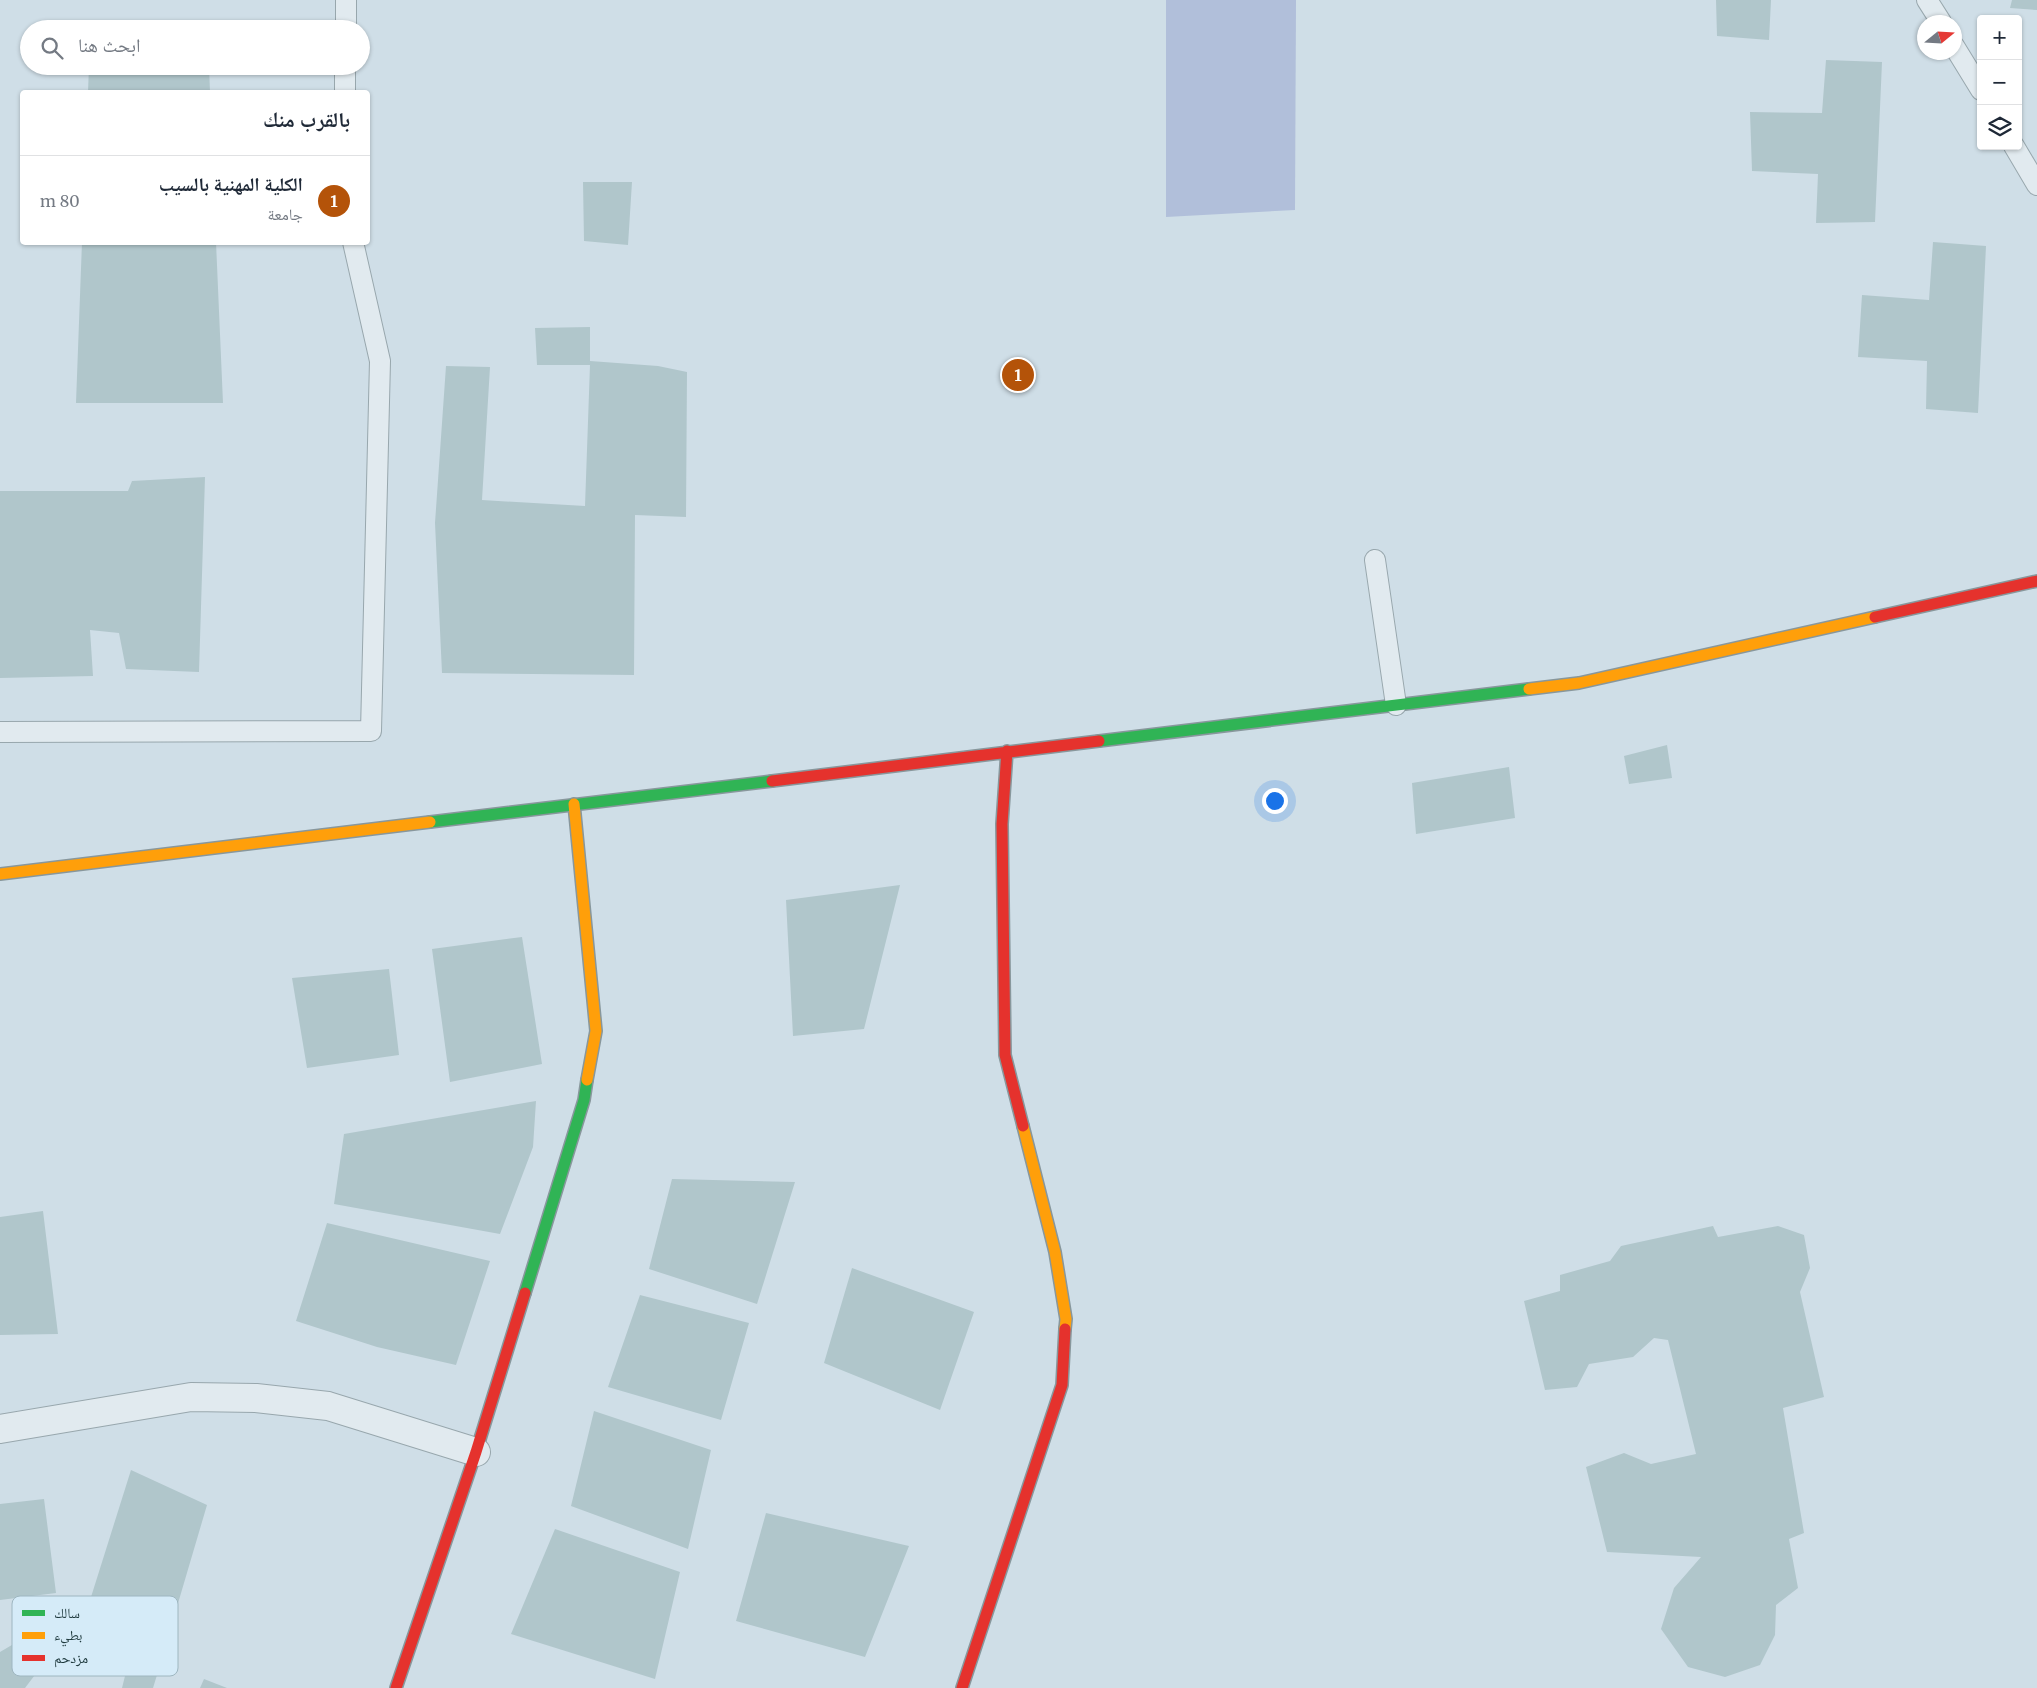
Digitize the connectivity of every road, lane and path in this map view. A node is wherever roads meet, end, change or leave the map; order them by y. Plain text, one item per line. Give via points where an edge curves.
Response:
1 (346, 0) edge
2 (1927, 0) edge
3 (1936, 15) edge
4 (346, 20) edge
5 (1962, 59) edge
6 (345, 75) edge
7 (1977, 83) edge
8 (345, 90) edge
9 (2016, 150) edge
10 (2037, 185) edge
11 (355, 245) edge
12 (1375, 560) dead end
13 (2037, 582) edge
14 (1396, 705) junction
15 (0, 732) edge
16 (1007, 752) junction
17 (574, 804) junction
18 (0, 874) edge
19 (0, 1429) edge
20 (476, 1452) junction
21 (396, 1688) edge
22 (962, 1688) edge

1 - 4 lane
2 - 3 lane
5 - 7 lane
6 - 8 lane
9 - 10 lane
11 - 15 lane via 380,361 371,732
12 - 14 lane
13 - 14 street via 1579,683
14 - 16 street
16 - 17 street
16 - 22 street via 1002,824 1005,1055 1054,1252 1066,1319 1062,1385
17 - 18 street
17 - 20 street via 596,1031 584,1100
19 - 20 street via 191,1397 256,1398 328,1406
20 - 21 street

